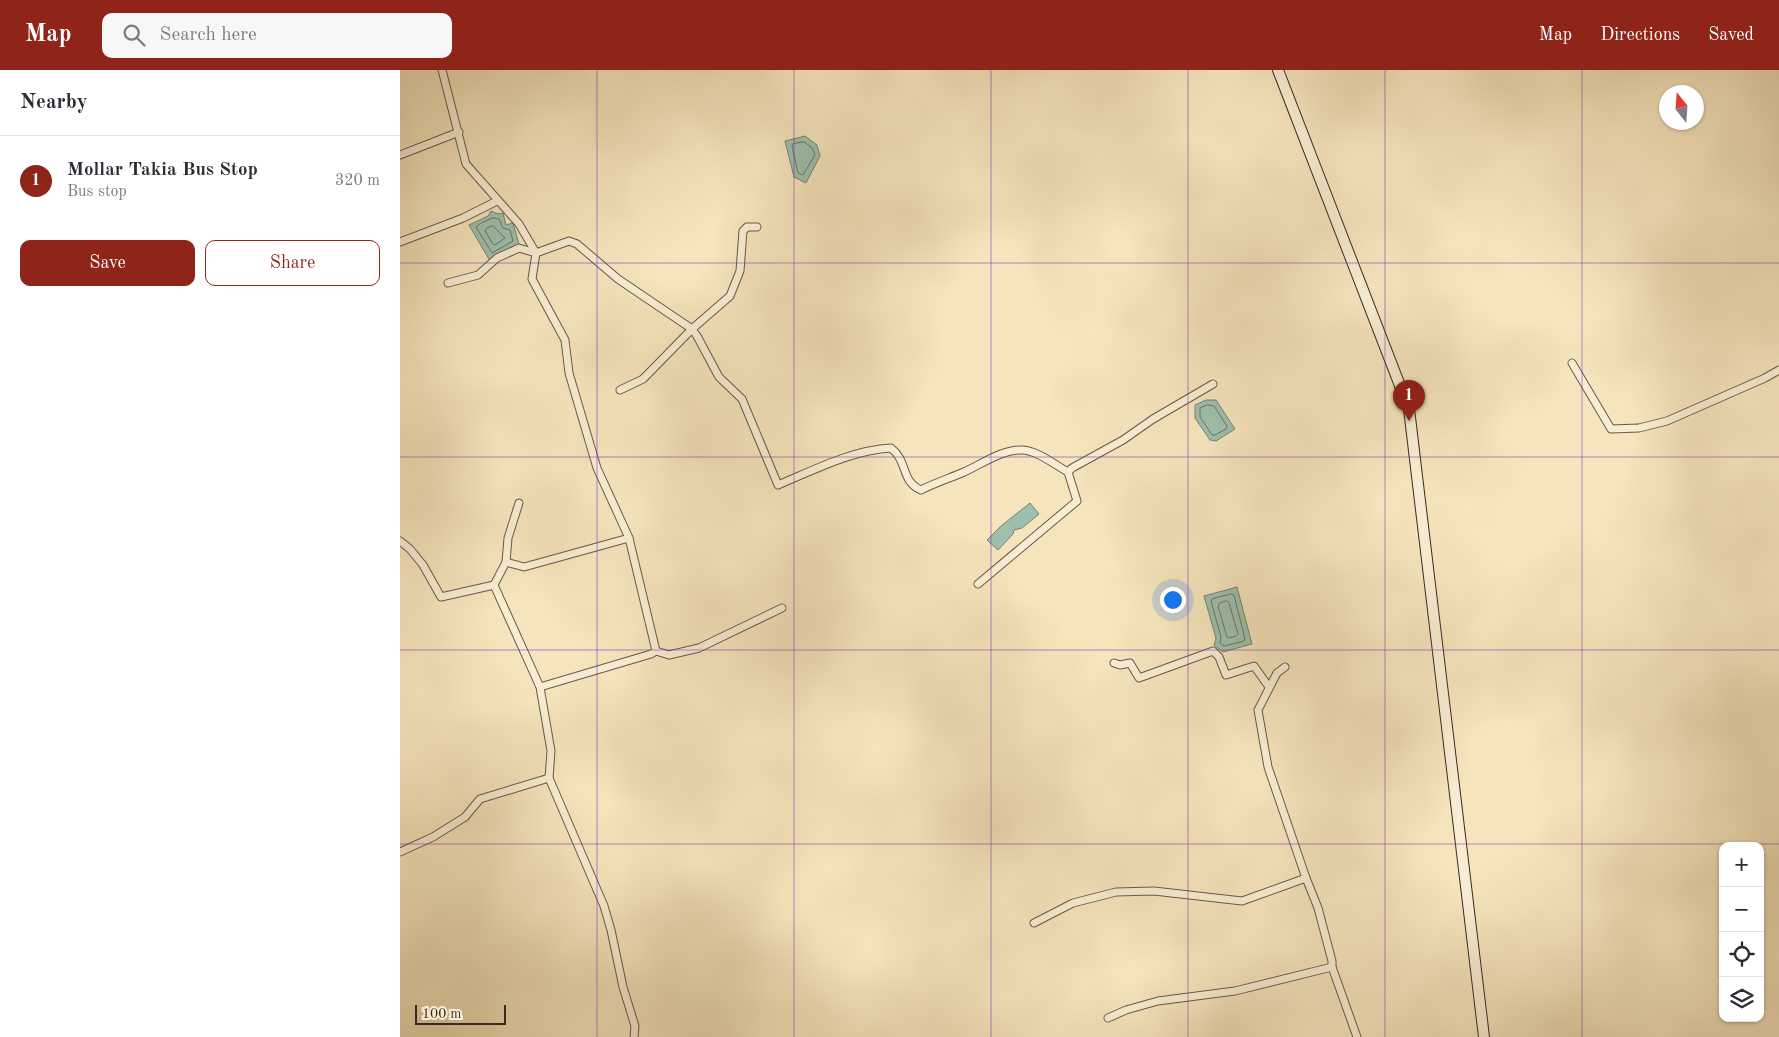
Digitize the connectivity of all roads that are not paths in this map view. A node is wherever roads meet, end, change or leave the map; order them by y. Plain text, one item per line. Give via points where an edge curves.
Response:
1 (442, 70) edge
2 (1278, 70) edge
3 (459, 132) junction
4 (400, 155) edge
5 (497, 201) junction
6 (758, 228) dead end
7 (400, 242) edge
8 (536, 253) junction
9 (448, 283) dead end
10 (692, 329) junction
11 (1572, 363) dead end
12 (1779, 370) edge
13 (1214, 384) dead end
14 (620, 390) dead end
15 (1068, 472) junction
16 (519, 503) dead end
17 (629, 538) junction
18 (400, 541) edge
19 (506, 562) junction
20 (978, 584) dead end
21 (494, 585) junction
22 (782, 608) dead end
23 (656, 651) junction
24 (1114, 664) dead end
25 (1285, 667) dead end
26 (1269, 686) junction
27 (540, 687) junction
28 (550, 778) junction
29 (400, 852) edge
30 (1306, 878) junction
31 (1034, 923) dead end
32 (1332, 967) junction
33 (1108, 1018) dead end
34 (634, 1037) edge
35 (1357, 1037) edge
36 (1484, 1037) edge

1 - 3 street
2 - 36 main road via 1409,409
3 - 4 street
3 - 5 street via 466,164
5 - 7 street via 446,226
5 - 8 street via 519,224
6 - 10 street via 743,231 740,271 730,296
8 - 9 street via 519,248 497,258 478,275
8 - 10 street via 569,241 577,244 618,279
8 - 17 street via 532,279 565,340 569,373 597,468
10 - 14 street via 643,379
10 - 15 street via 719,377 742,399 778,485 839,459 880,448 891,448 899,454 909,481 921,490 980,463 1023,450
11 - 12 street via 1611,429 1639,428 1667,421
13 - 15 street
15 - 20 street via 1077,501
16 - 19 street via 508,538
17 - 19 street via 524,567
17 - 23 street
18 - 21 street via 424,565 441,597
19 - 21 street
21 - 27 street
22 - 23 street via 699,648 668,655
23 - 27 street
24 - 26 street via 1130,663 1139,678 1213,651 1226,675 1254,666
25 - 26 street
26 - 30 street via 1258,710 1268,767
27 - 28 street via 551,750
28 - 29 street via 480,799 465,817 434,837
28 - 34 street via 604,906 635,1026
30 - 31 street via 1242,901 1154,890 1116,892 1073,903
30 - 32 street via 1318,908
32 - 33 street via 1236,991 1158,1001
32 - 35 street

